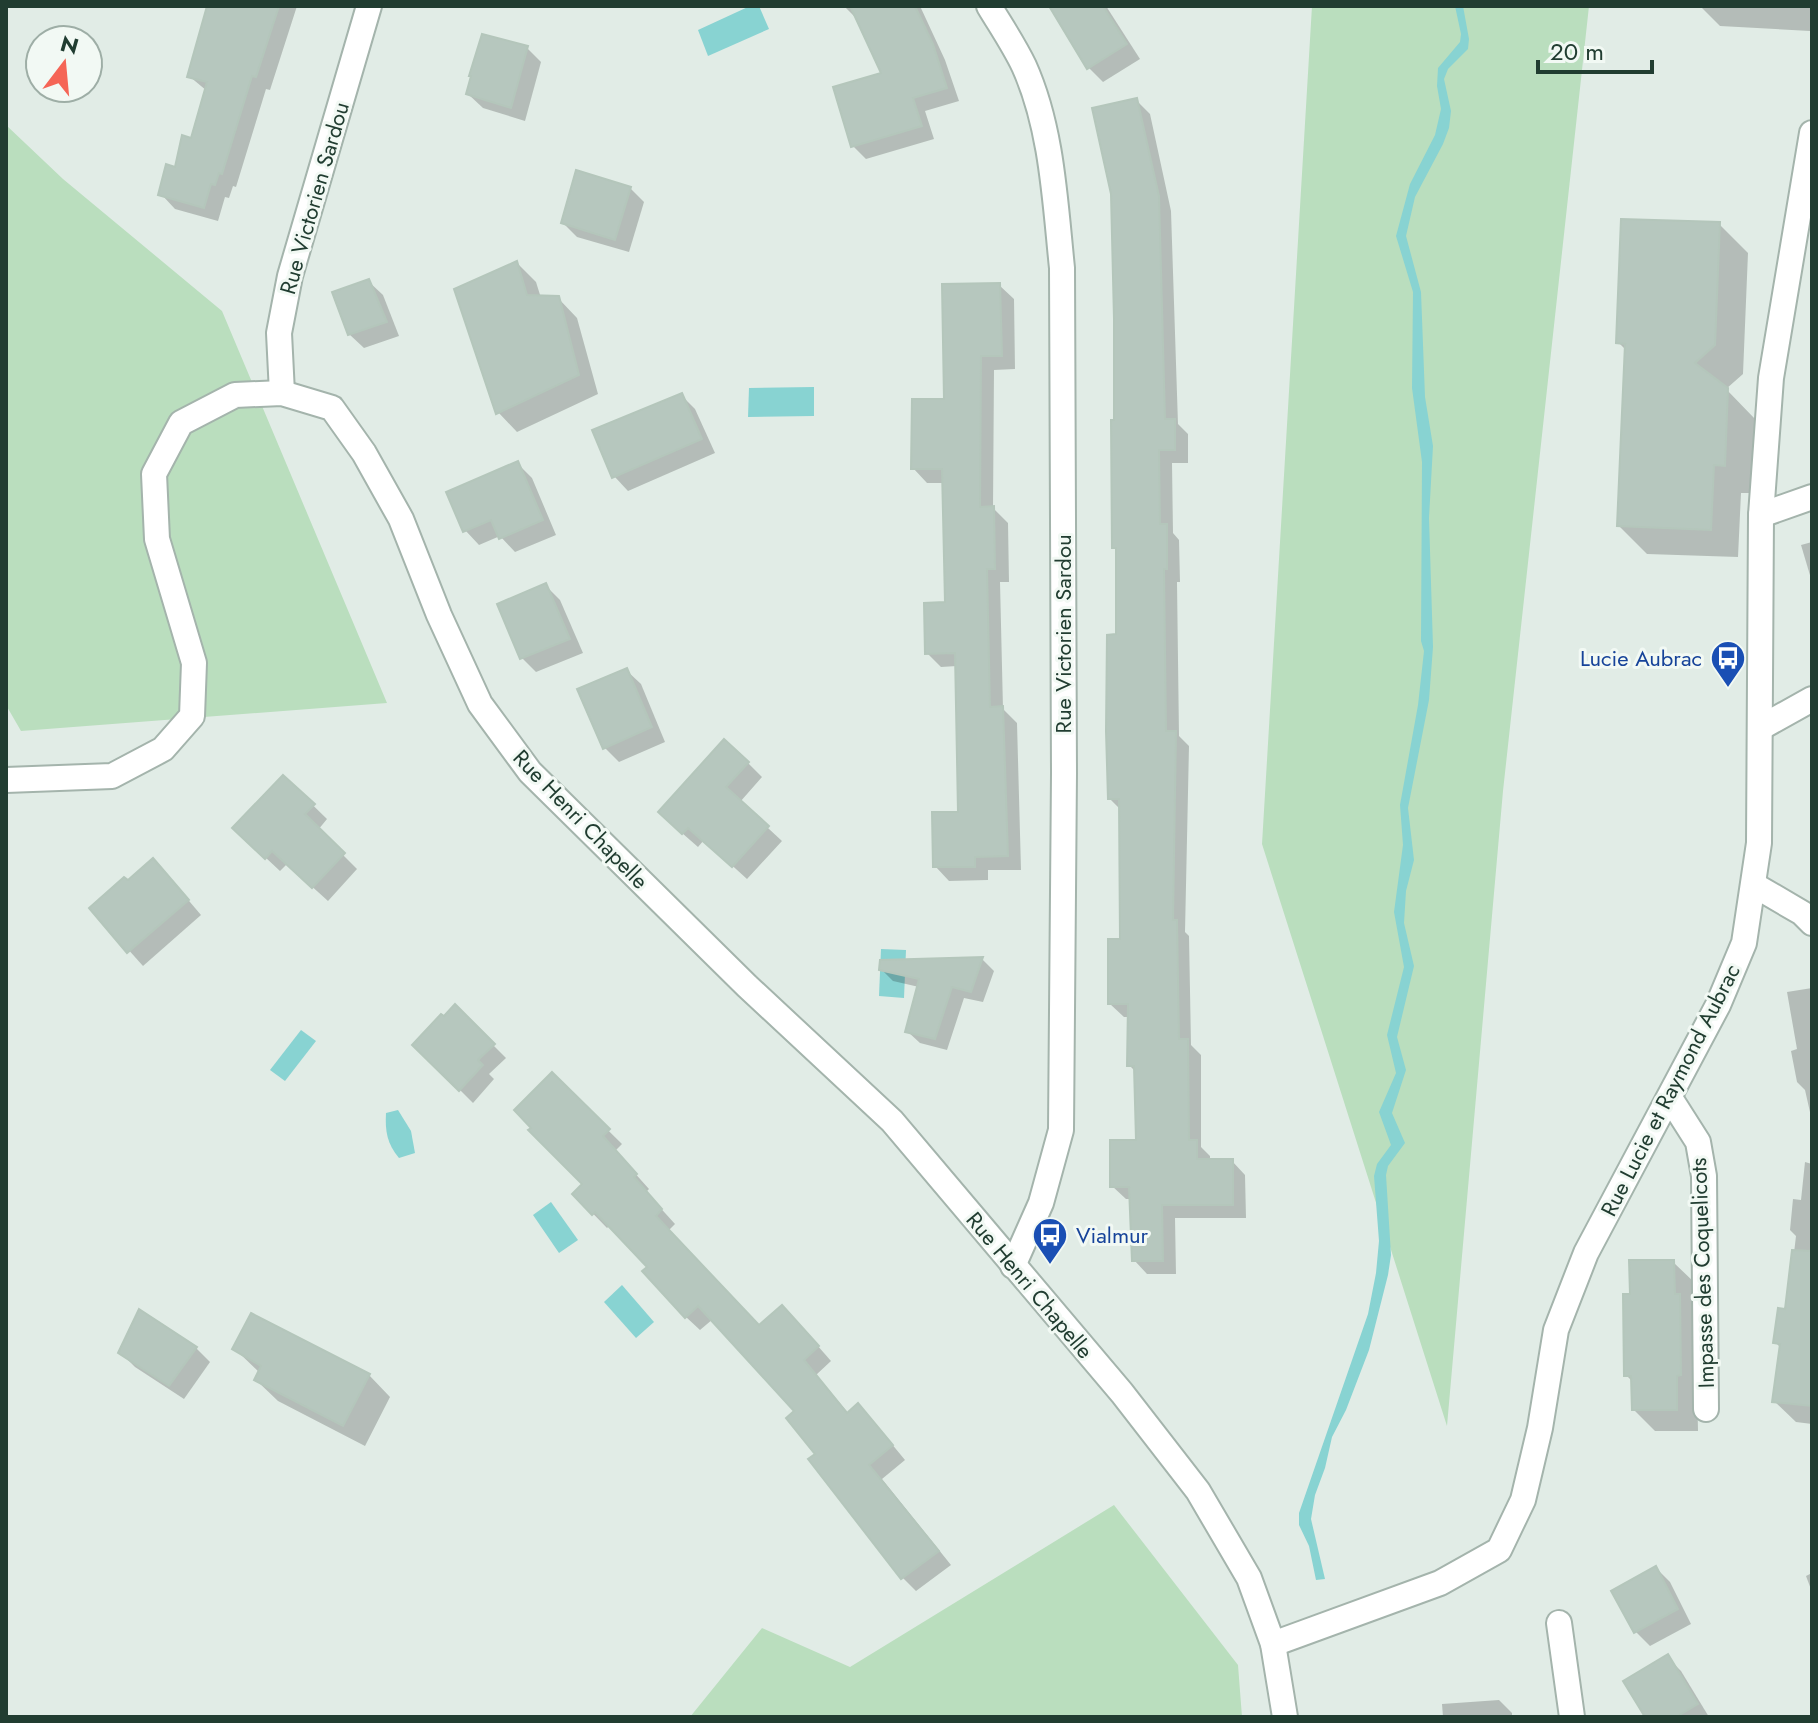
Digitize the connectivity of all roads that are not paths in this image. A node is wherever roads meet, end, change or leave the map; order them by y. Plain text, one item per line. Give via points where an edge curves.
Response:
1 (369, 6) edge
2 (989, 6) edge
3 (1812, 133) edge
4 (282, 393) junction
5 (1812, 497) edge
6 (1761, 515) junction
7 (1812, 699) edge
8 (1760, 728) junction
9 (6, 780) edge
10 (1754, 885) junction
11 (1812, 923) edge
12 (1670, 1098) junction
13 (1013, 1266) junction
14 (1706, 1409) dead end
15 (1559, 1623) dead end
16 (1273, 1644) junction
17 (1285, 1717) edge
18 (1572, 1717) edge

1 - 4 street, Rue Victorien Sardou via 290,276 279,333
2 - 13 street, Rue Victorien Sardou via 1024,67 1043,126 1062,268 1061,1130 1041,1203
3 - 6 street, Rue Lucie et Raymond Aubrac via 1771,378
4 - 9 street, Rue Henri Chapelle via 235,395 181,423 154,474 157,539 194,663 192,716 163,749 112,776
4 - 13 street, Rue Henri Chapelle via 332,408 364,453 401,519 480,704 530,772 892,1121
5 - 6 street
6 - 8 street, Rue Lucie et Raymond Aubrac
7 - 8 street
8 - 10 street, Rue Lucie et Raymond Aubrac
10 - 11 street
10 - 12 street, Rue Lucie et Raymond Aubrac via 1744,943
12 - 14 street, Impasse des Coquelicots via 1698,1142 1704,1176
12 - 16 street, Rue Lucie et Raymond Aubrac via 1586,1253 1556,1330 1523,1500 1499,1550 1440,1583
13 - 16 street, Rue Henri Chapelle via 1198,1491 1249,1578
15 - 18 street
16 - 17 street, Rue Henri Chapelle

